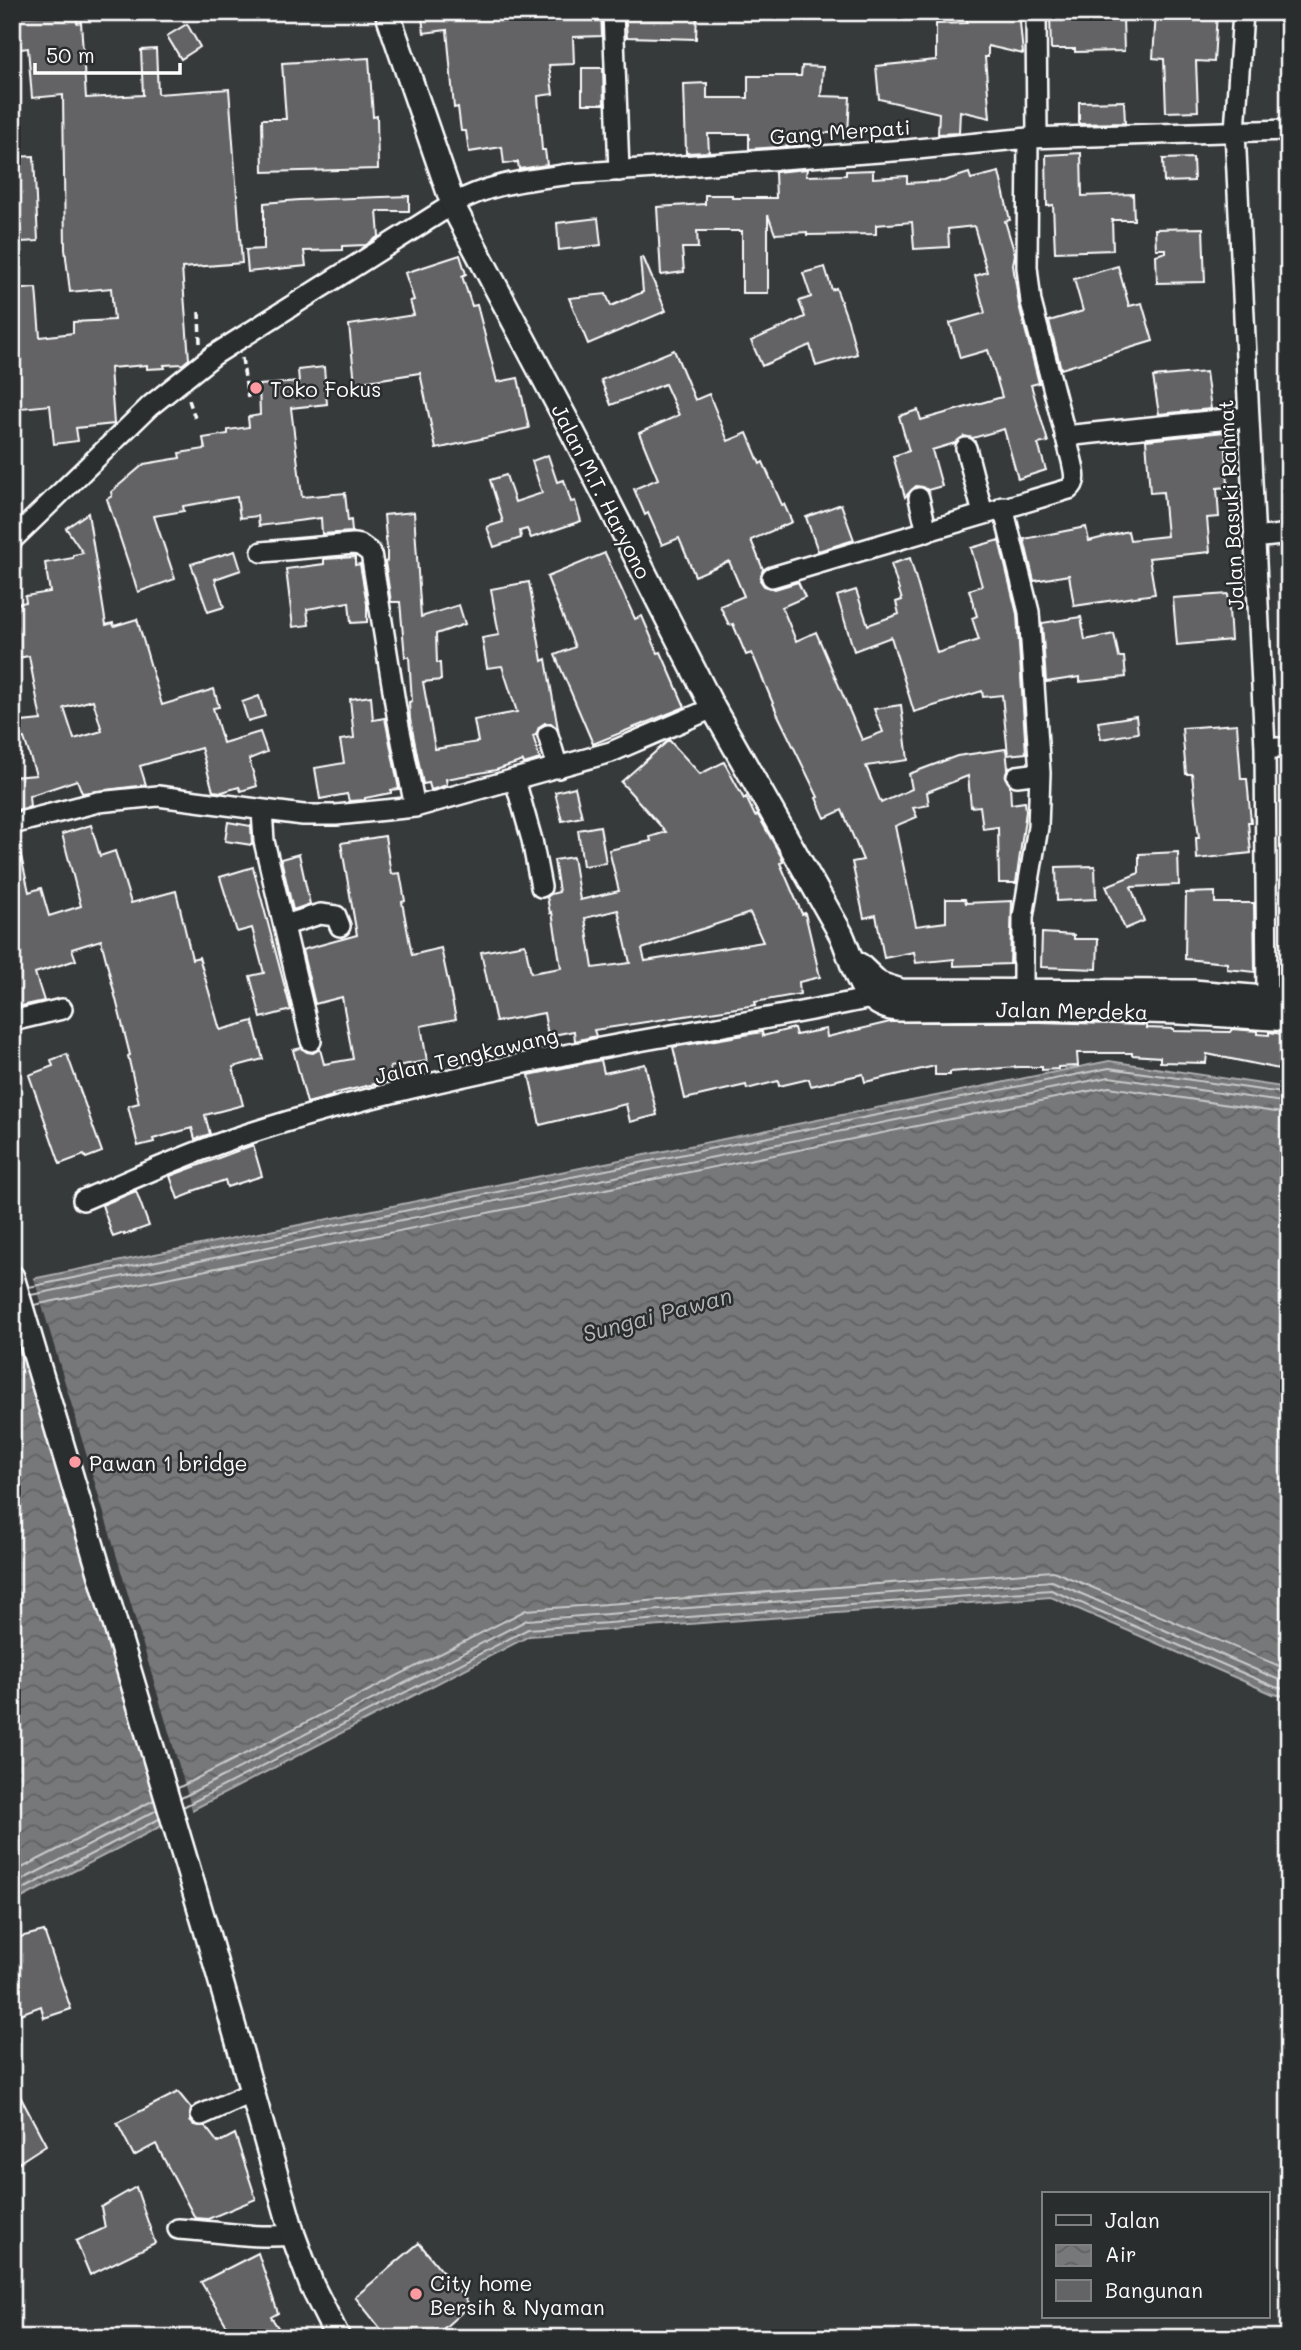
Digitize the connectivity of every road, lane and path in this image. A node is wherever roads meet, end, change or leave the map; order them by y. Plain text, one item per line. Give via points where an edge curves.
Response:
1 (387, 12) edge
2 (613, 12) edge
3 (1036, 12) edge
4 (1243, 12) edge
5 (1289, 130) edge
6 (1235, 131) junction
7 (1032, 138) junction
8 (619, 171) junction
9 (453, 204) junction
10 (199, 312) dead end
11 (239, 339) junction
12 (200, 366) junction
13 (248, 398) dead end
14 (1248, 417) junction
15 (1065, 436) junction
16 (966, 448) dead end
17 (919, 498) dead end
18 (1003, 507) junction
19 (983, 514) junction
20 (927, 532) junction
21 (1289, 534) edge
22 (1254, 538) junction
23 (12, 540) edge
24 (262, 552) dead end
25 (772, 577) dead end
26 (713, 708) junction
27 (548, 735) dead end
28 (1265, 748) junction
29 (1289, 748) edge
30 (558, 768) junction
31 (1040, 773) junction
32 (1017, 776) dead end
33 (515, 780) junction
34 (415, 807) junction
35 (262, 811) junction
36 (12, 824) edge
37 (541, 887) dead end
38 (285, 925) junction
39 (340, 926) dead end
40 (868, 988) junction
41 (1023, 991) junction
42 (1278, 998) edge
43 (62, 1009) dead end
44 (1289, 1019) edge
45 (12, 1021) edge
46 (311, 1041) dead end
47 (83, 1200) dead end
48 (12, 1278) edge
49 (251, 2093) junction
50 (201, 2115) dead end
51 (178, 2230) dead end
52 (293, 2235) junction
53 (338, 2338) edge

1 - 9 main road, Jalan M.T. Haryono
2 - 8 street
3 - 7 street
4 - 6 street, Jalan Basuki Rahmat
5 - 6 street, Gang Merpati
6 - 7 street, Gang Merpati
6 - 14 street, Jalan Basuki Rahmat
7 - 8 street, Gang Merpati
7 - 15 street via 1027,267 1031,302
8 - 9 street, Gang Merpati via 499,185
9 - 11 street, Gang Merpati
9 - 26 main road, Jalan M.T. Haryono
10 - 12 path
11 - 12 street, Gang Merpati
11 - 13 path
12 - 23 street, Gang Merpati via 150,406
14 - 15 street
14 - 22 street, Jalan Basuki Rahmat
15 - 18 street via 1075,475 1072,487
16 - 19 street
17 - 20 street
18 - 19 street
18 - 31 street via 1029,612
19 - 20 street
20 - 25 street
21 - 22 street
22 - 28 street, Jalan Basuki Rahmat
24 - 34 street via 353,544 371,553
26 - 30 street via 611,752
26 - 40 main road, Jalan M.T. Haryono
27 - 30 street
28 - 29 street
28 - 42 street, Jalan Basuki Rahmat
30 - 33 street
31 - 32 street
31 - 41 street via 1038,827 1023,917
33 - 34 street
33 - 37 street
34 - 35 street via 336,815
35 - 36 street via 158,796 98,802
35 - 38 street via 264,841
38 - 39 street via 324,913 336,916
38 - 46 street
40 - 41 main road, Jalan Merdeka
40 - 44 main road, Jalan Merdeka via 887,1008 910,1010 1040,1008
40 - 47 street, Jalan Tengkawang via 821,1010 590,1050 334,1109 233,1138
41 - 42 main road, Jalan Merdeka via 1193,992
43 - 45 street
48 - 49 main road
49 - 50 street
49 - 52 main road
51 - 52 street
52 - 53 main road

